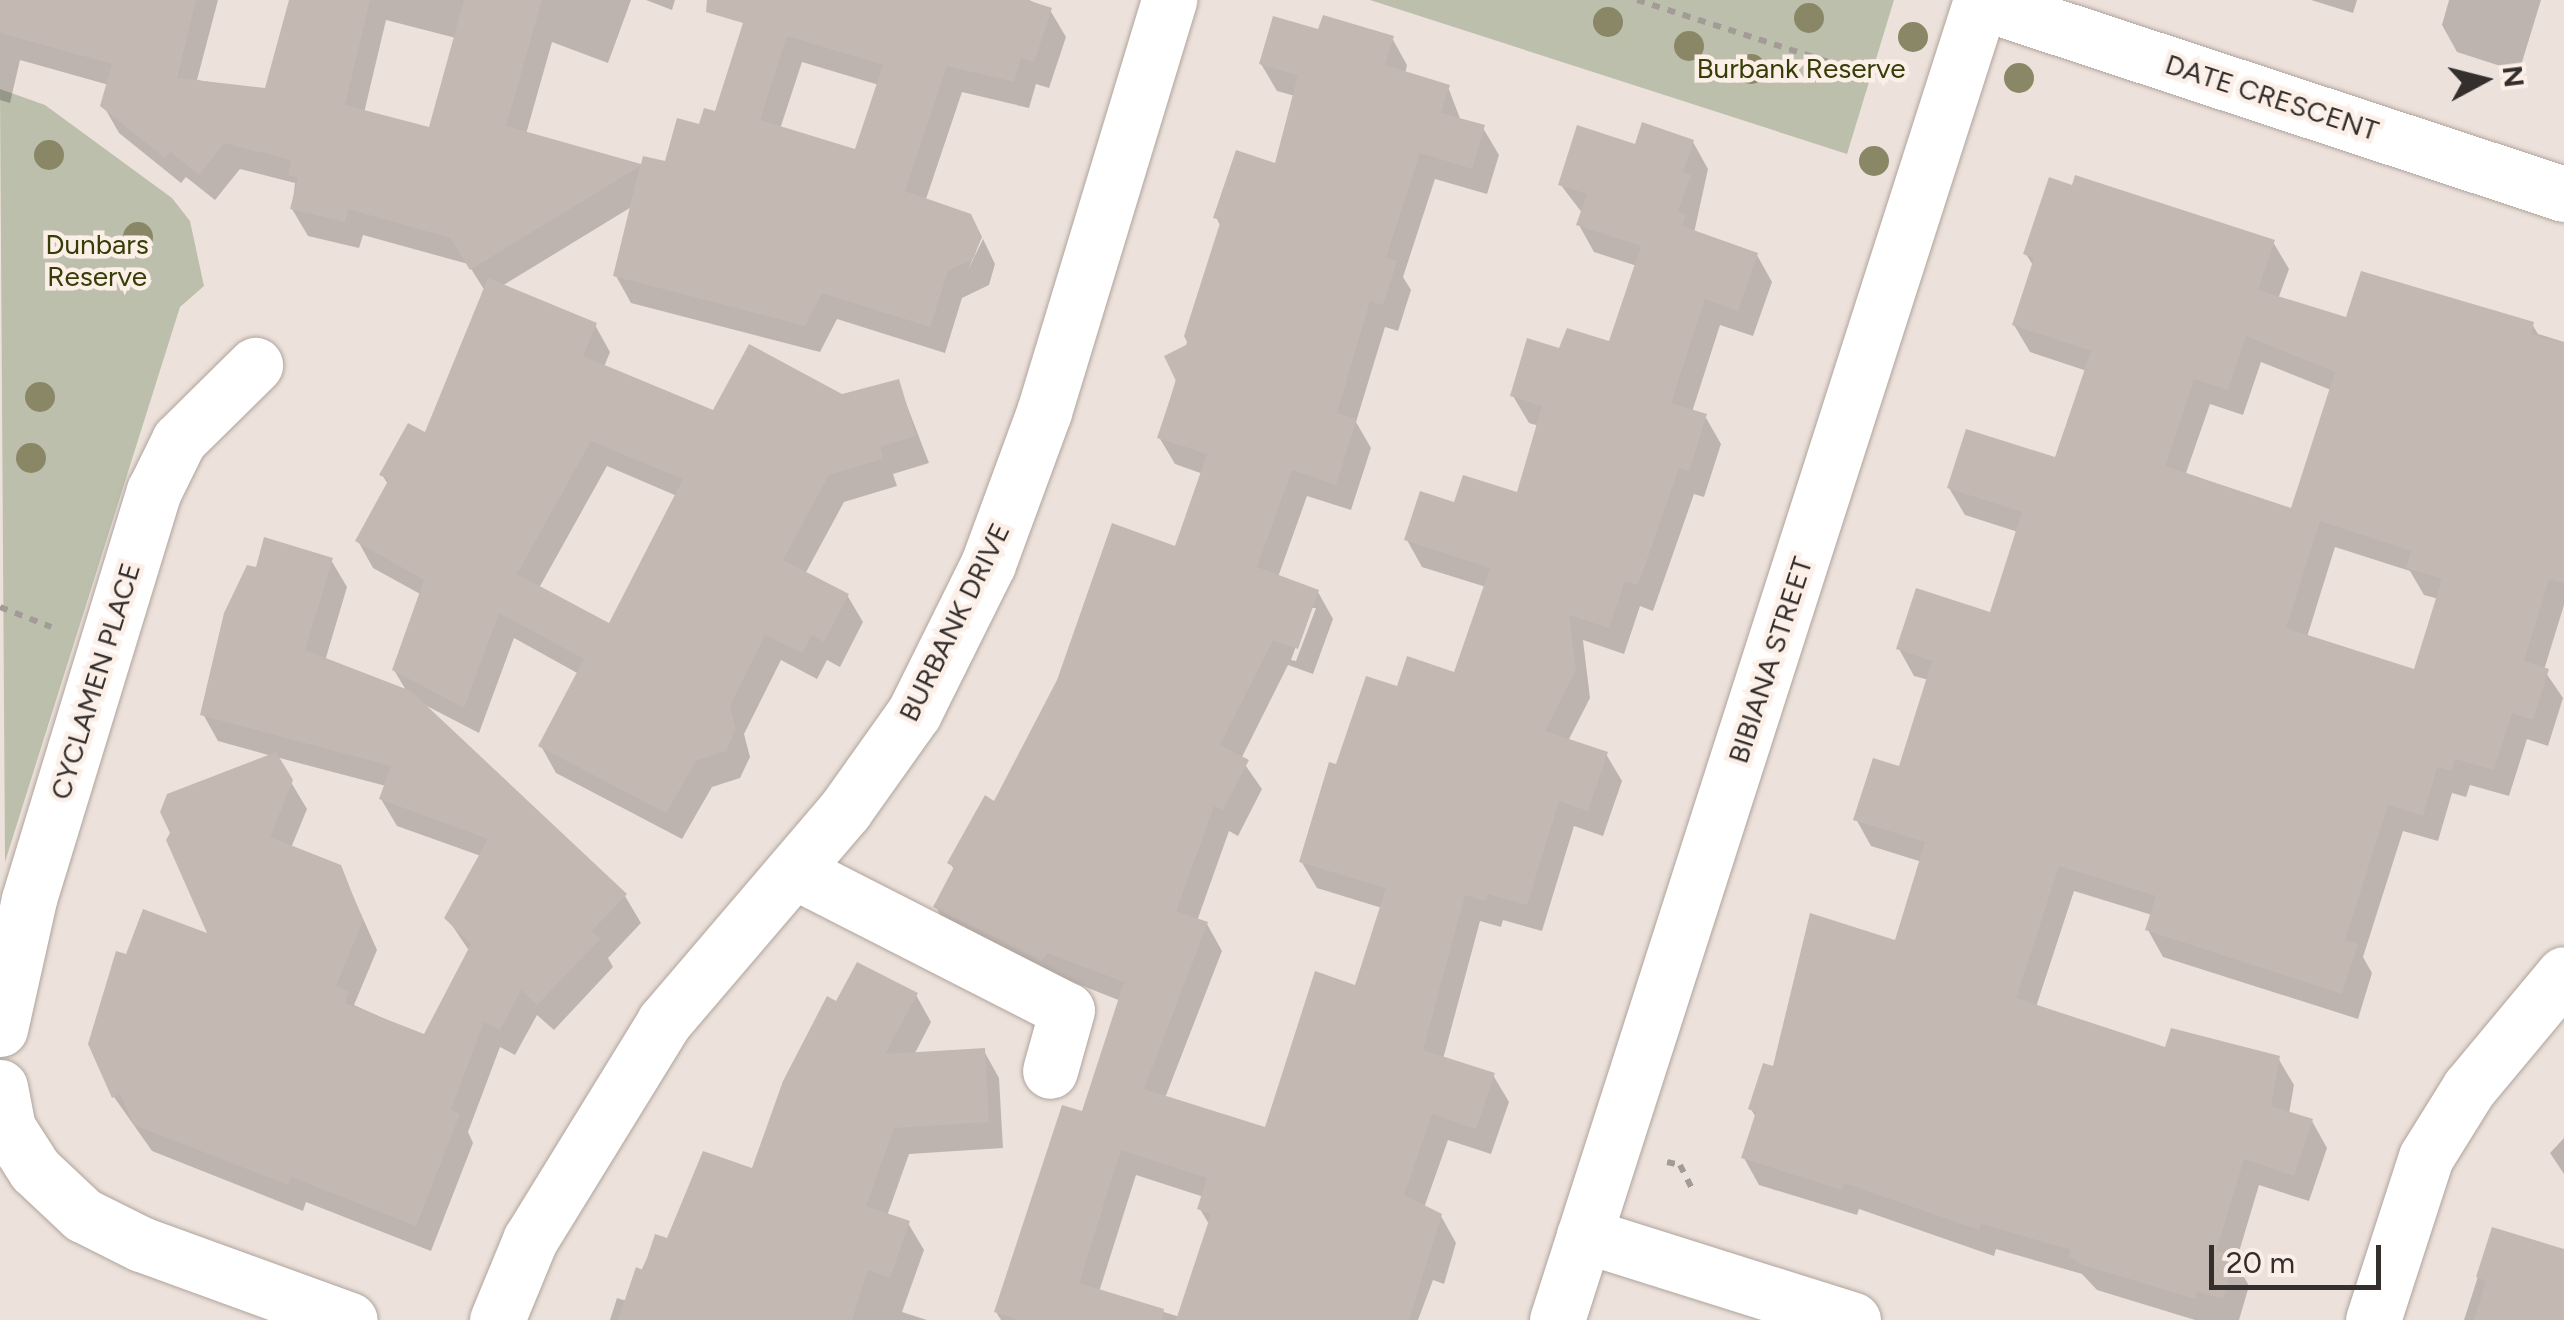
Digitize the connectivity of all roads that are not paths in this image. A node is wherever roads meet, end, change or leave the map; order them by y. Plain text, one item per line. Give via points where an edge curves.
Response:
1 (1169, 0) edge
2 (1981, 1) edge
3 (2564, 194) edge
4 (255, 365) dead end
5 (794, 871) junction
6 (2564, 974) edge
7 (0, 1029) edge
8 (1050, 1070) dead end
9 (3, 1115) edge
10 (1584, 1235) junction
11 (350, 1320) edge
12 (497, 1320) edge
13 (1556, 1320) edge
14 (1853, 1320) edge
15 (2373, 1320) edge

1 - 5 street, BURBANK DRIVE via 1044,412 988,564 914,714
2 - 3 street, DATE CRESCENT
2 - 10 street, BIBIANA STREET
4 - 7 street, CYCLAMEN PLACE via 179,440 154,491 28,900
5 - 8 street via 1066,1010
5 - 12 street, BURBANK DRIVE via 664,1022 530,1240
6 - 15 street via 2469,1088 2426,1158
9 - 11 street via 35,1170 83,1215 140,1244
10 - 13 street, BIBIANA STREET
10 - 14 street

